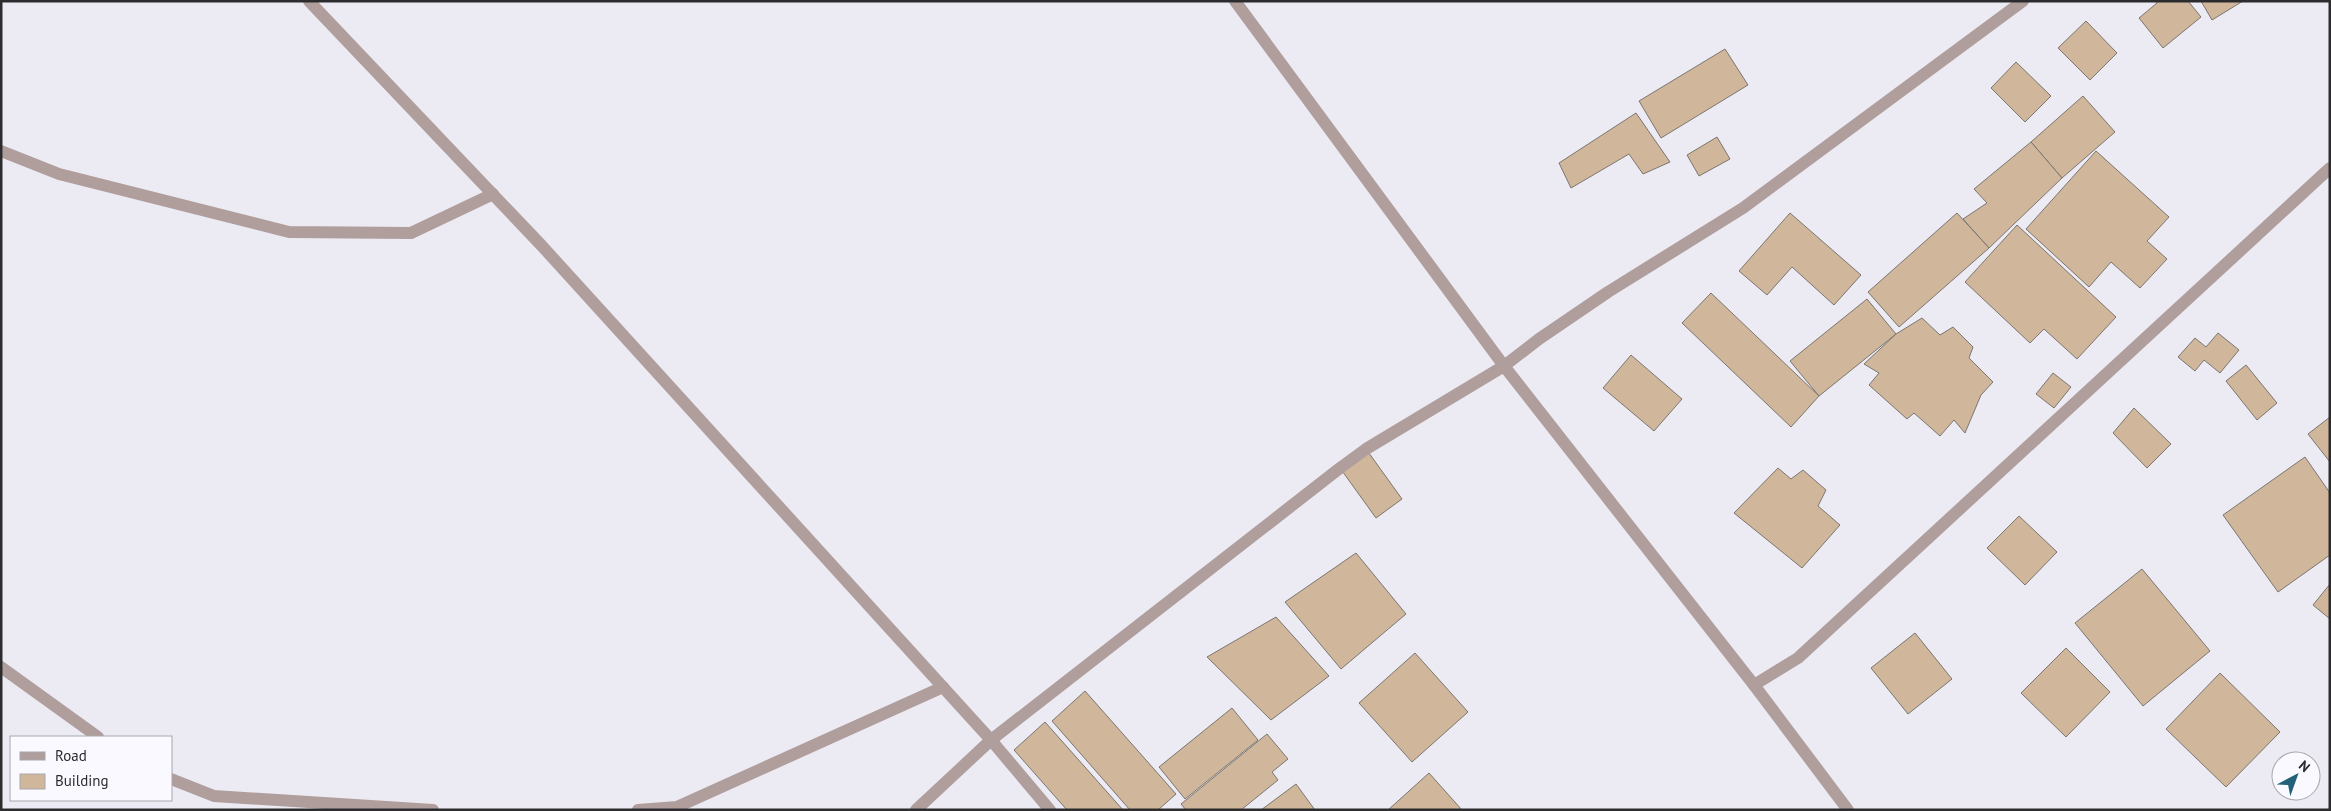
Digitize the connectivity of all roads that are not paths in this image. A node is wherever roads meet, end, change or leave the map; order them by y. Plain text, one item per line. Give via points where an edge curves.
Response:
1 (309, 1) edge
2 (1235, 1) edge
3 (2024, 1) edge
4 (1, 151) edge
5 (2330, 168) edge
6 (493, 194) junction
7 (1504, 366) junction
8 (1, 667) edge
9 (1754, 685) junction
10 (943, 687) junction
11 (97, 736) edge
12 (992, 740) junction
13 (172, 779) edge
14 (433, 810) edge
15 (638, 810) edge
16 (916, 810) edge
17 (1050, 810) edge
18 (1848, 810) edge

1 - 6 street
2 - 7 street
3 - 7 street via 1743,208 1608,292
4 - 6 street via 59,174 289,232 411,233
5 - 9 street via 1798,658
6 - 10 street
7 - 9 street
7 - 12 street via 1366,449
8 - 11 street
9 - 18 street
10 - 12 street
10 - 15 street via 677,807
12 - 16 street
12 - 17 street
13 - 14 street via 214,796

